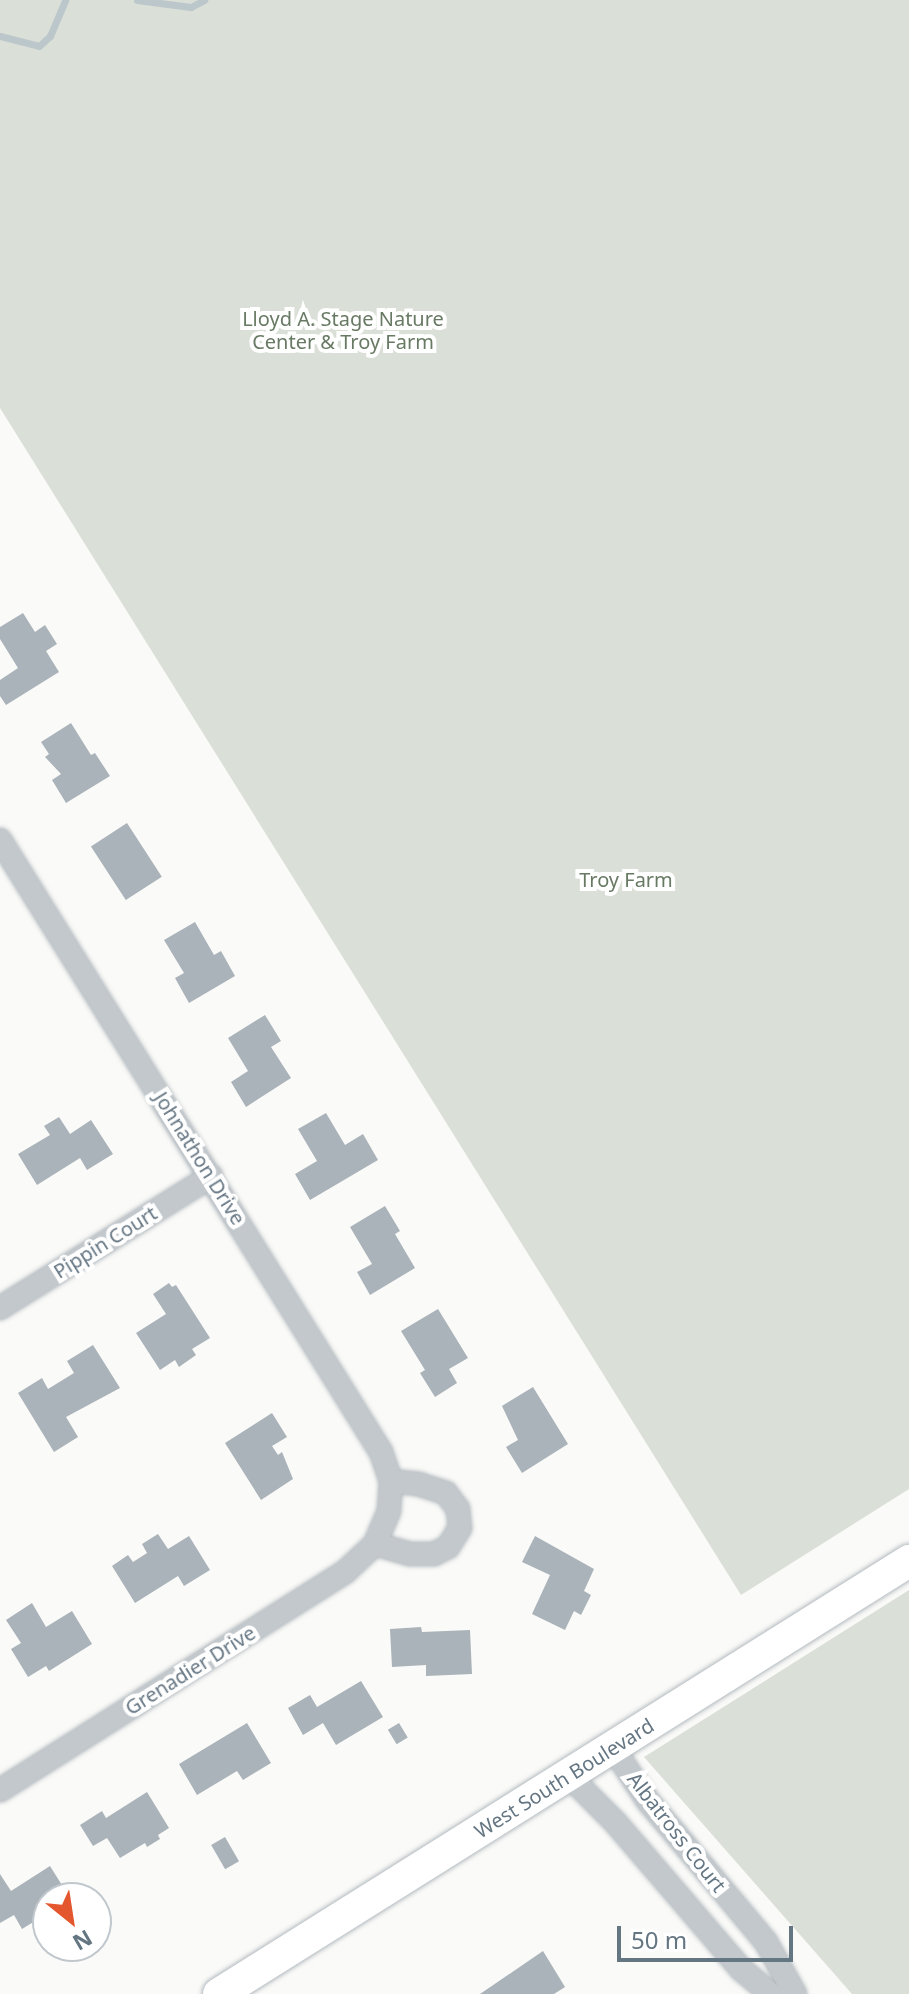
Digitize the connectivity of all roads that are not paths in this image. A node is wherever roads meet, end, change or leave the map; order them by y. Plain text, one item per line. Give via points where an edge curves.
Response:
1 (0, 840) edge
2 (211, 1176) junction
3 (0, 1308) edge
4 (391, 1481) junction
5 (389, 1511) joint
6 (375, 1544) junction
7 (909, 1561) edge
8 (613, 1748) junction
9 (569, 1776) junction
10 (0, 1790) edge
11 (219, 1994) edge
12 (771, 1994) edge
13 (795, 1994) edge

1 - 2 street, Johnathon Drive
2 - 3 street, Pippin Court
2 - 4 street, Johnathon Drive via 381,1452
4 - 5 street, Johnathon Drive
4 - 6 street via 446,1493 458,1509 460,1528 448,1547 434,1554 410,1554
5 - 6 street, Grenadier Drive
6 - 10 street, Grenadier Drive via 345,1572
7 - 8 main road, West South Boulevard
8 - 9 main road, West South Boulevard
8 - 13 street, Albatross Court via 648,1801 766,1942
9 - 11 main road, West South Boulevard
9 - 12 street, Albatross Court via 741,1969

